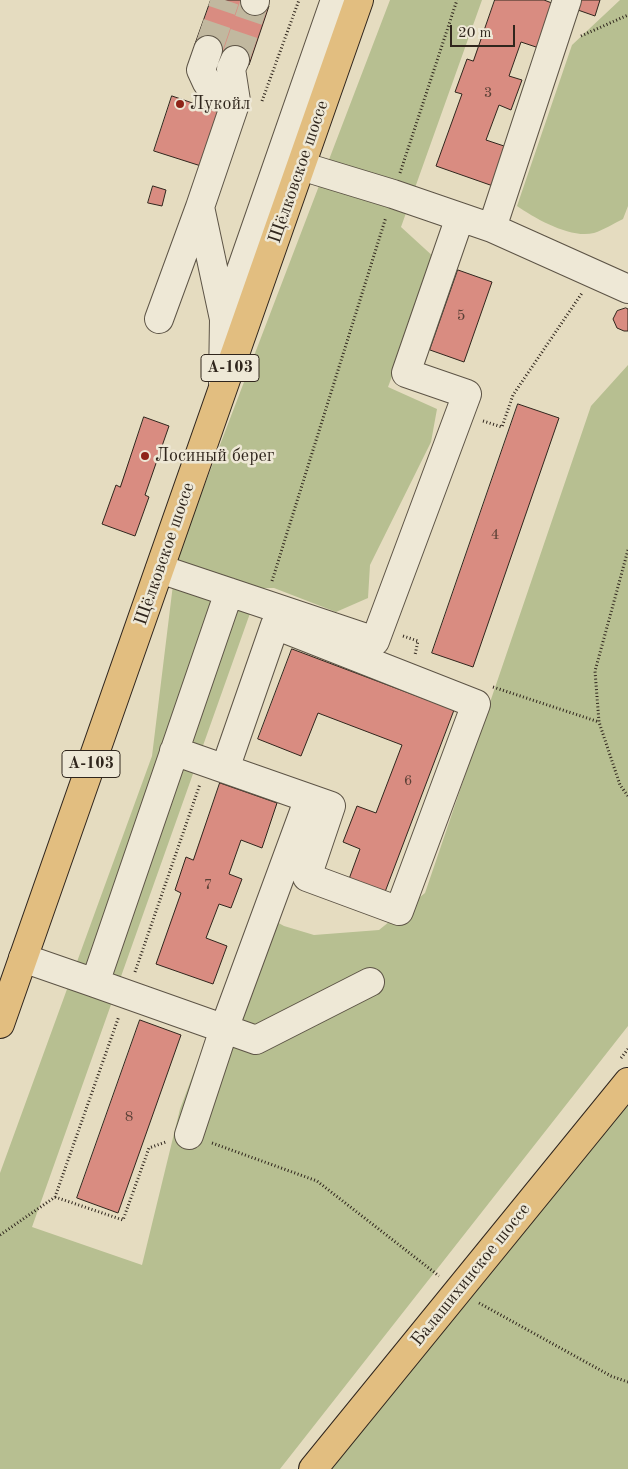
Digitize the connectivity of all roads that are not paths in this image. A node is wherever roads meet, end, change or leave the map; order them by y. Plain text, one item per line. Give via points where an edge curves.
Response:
1 (335, 0) edge
2 (359, 0) edge
3 (567, 0) edge
4 (208, 50) tunnel mouth
5 (235, 60) tunnel mouth
6 (236, 101) junction
7 (301, 166) junction
8 (200, 207) junction
9 (460, 217) junction
10 (492, 228) junction
11 (628, 289) edge
12 (158, 319) dead end
13 (224, 319) junction
14 (222, 389) junction
15 (160, 569) junction
16 (229, 592) junction
17 (174, 751) junction
18 (225, 769) junction
19 (305, 808) dead end
20 (23, 958) junction
21 (370, 982) dead end
22 (95, 983) junction
23 (0, 1024) edge
24 (224, 1029) junction
25 (628, 1082) edge
26 (189, 1134) road end
27 (313, 1469) edge

1 - 13 lane
2 - 7 main road, Щёлковское шоссе / А-103
3 - 10 lane
4 - 6 lane via 202,70 207,83
5 - 6 lane via 231,69
6 - 8 lane
7 - 9 lane
7 - 14 main road, Щёлковское шоссе / А-103
8 - 12 lane
8 - 13 lane
9 - 10 lane
9 - 16 lane via 406,373 467,394 375,641
10 - 11 lane
13 - 14 lane
14 - 15 main road, Щёлковское шоссе / А-103
15 - 16 lane
15 - 20 main road, Щёлковское шоссе / А-103
16 - 17 lane
17 - 18 lane
17 - 22 lane
18 - 18 lane via 276,625 476,704 399,911 307,877 331,806
19 - 24 lane
20 - 22 lane
20 - 23 main road, Щёлковское шоссе / А-103
21 - 24 lane via 256,1040
22 - 24 lane
24 - 26 lane
25 - 27 main road, Балашихинское шоссе

